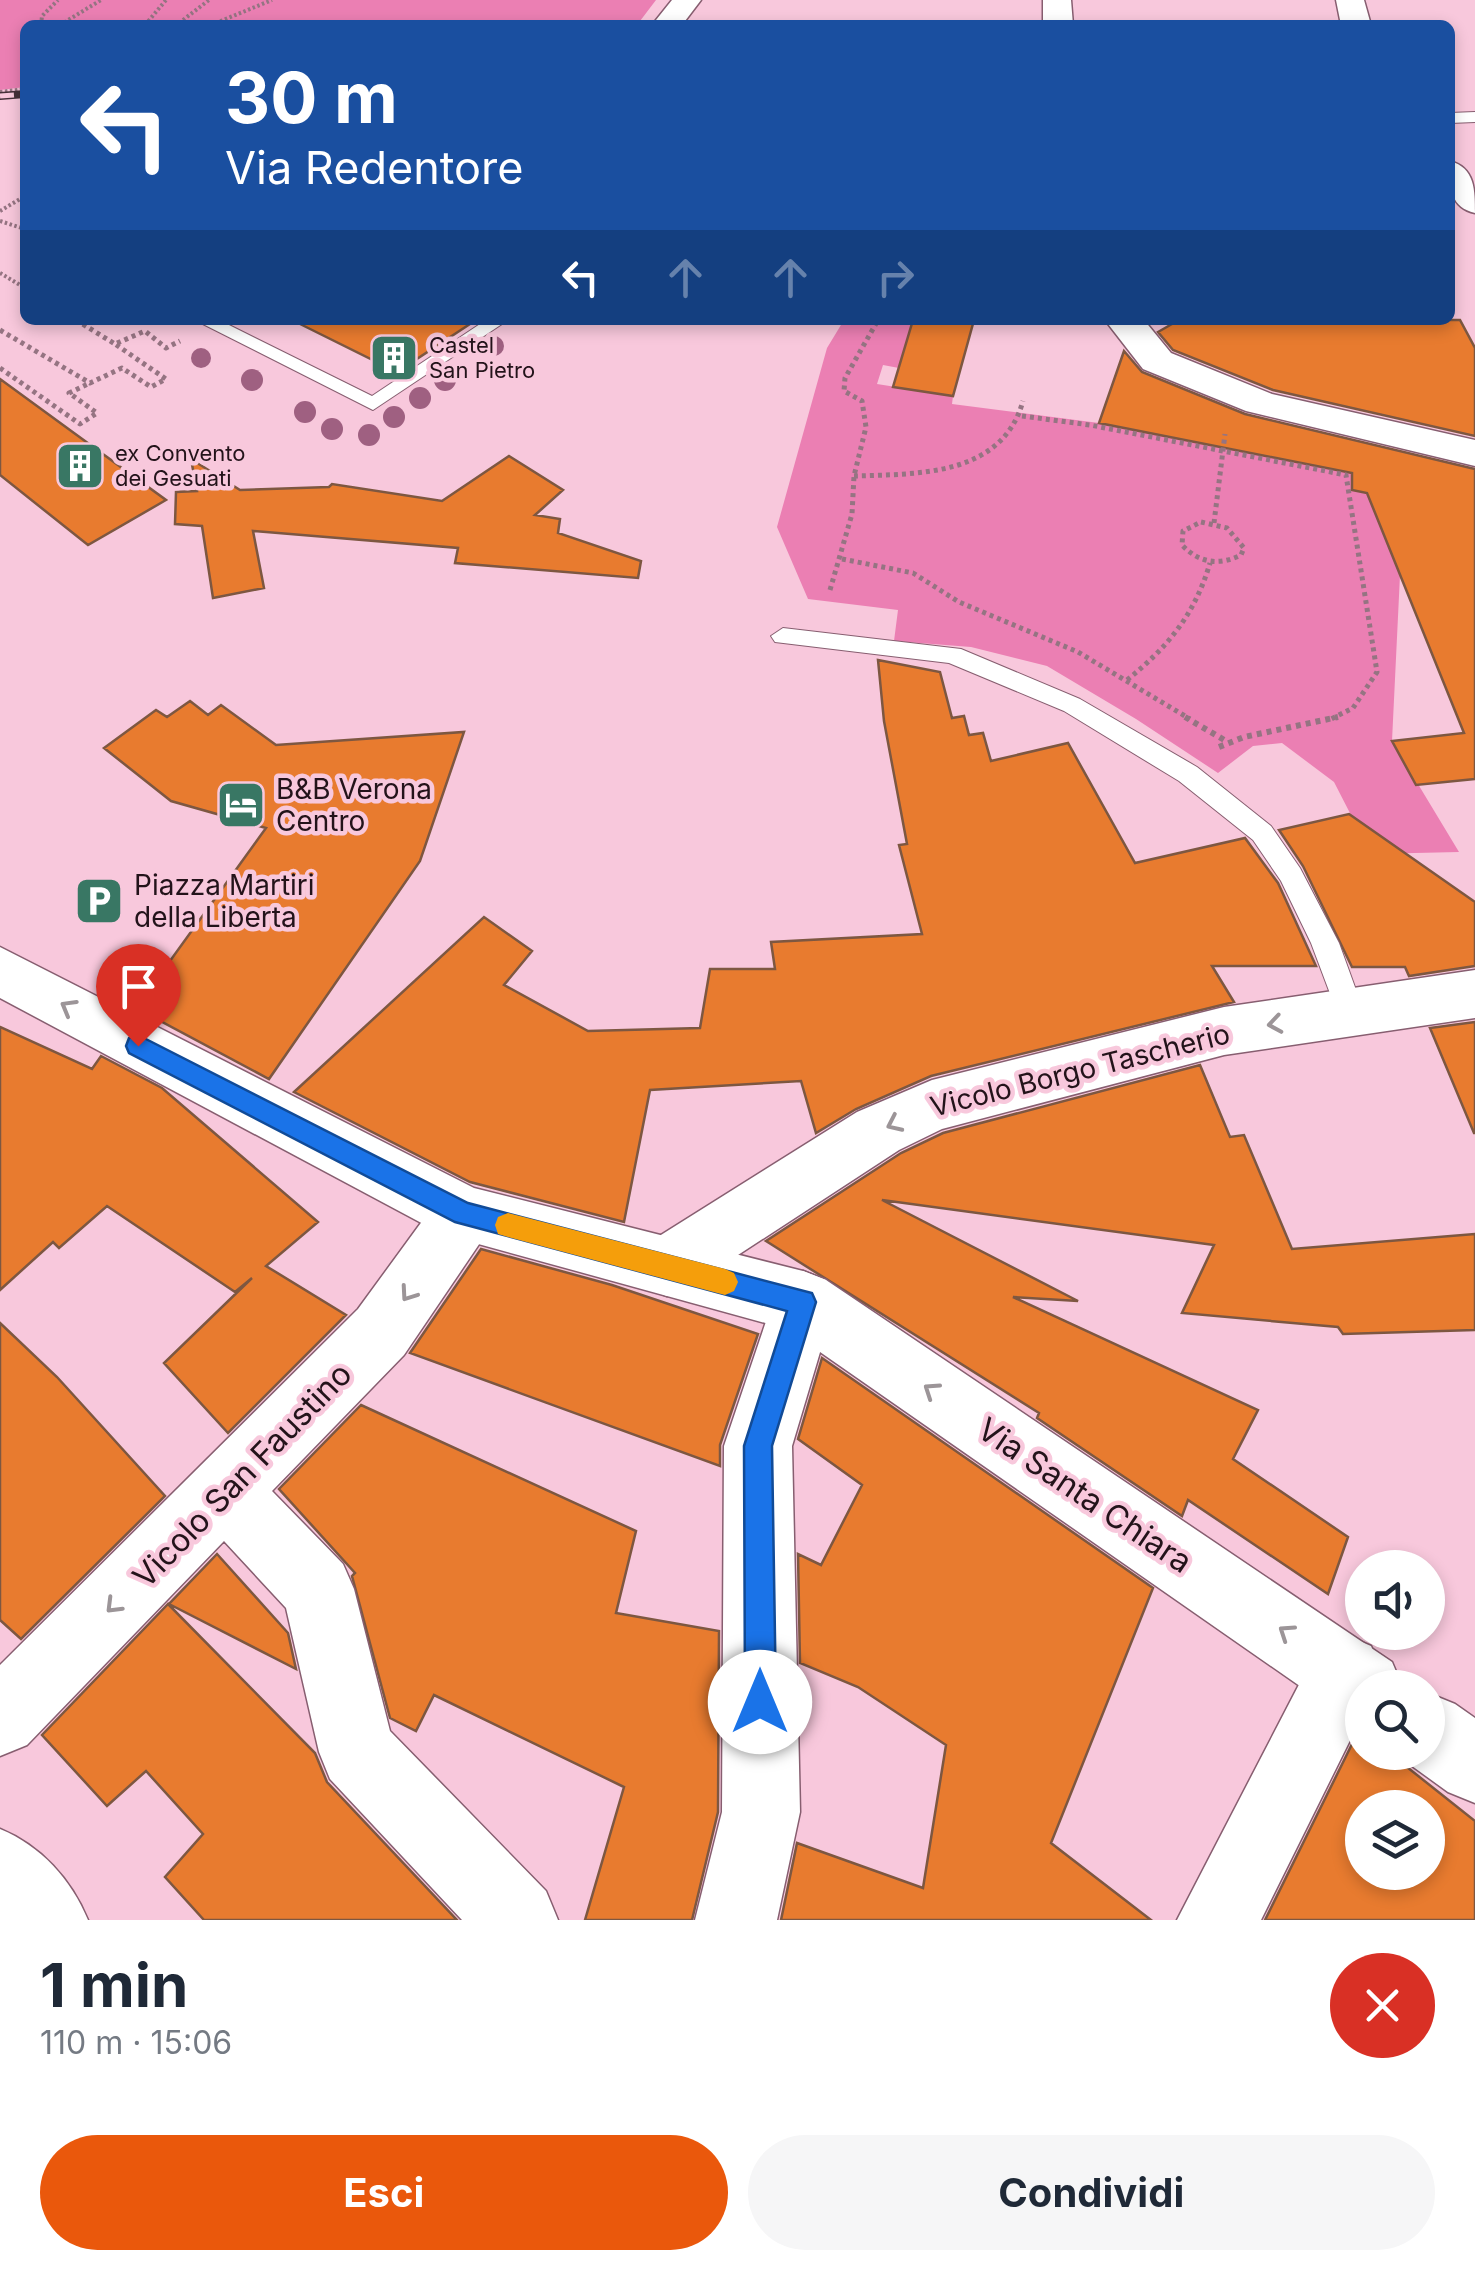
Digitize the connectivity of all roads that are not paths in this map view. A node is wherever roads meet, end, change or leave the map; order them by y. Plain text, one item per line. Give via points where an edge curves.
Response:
1 (687, 0) edge
2 (671, 20) edge
3 (1455, 178) edge
4 (1475, 203) edge
5 (214, 325) edge
6 (492, 325) edge
7 (1127, 325) edge
8 (1475, 453) edge
9 (783, 636) dead end
10 (0, 970) edge
11 (1475, 994) edge
12 (1350, 1012) junction
13 (464, 1214) junction
14 (667, 1266) junction
15 (803, 1302) junction
16 (226, 1493) junction
17 (1345, 1673) edge
18 (1345, 1698) edge
19 (0, 1718) edge
20 (1445, 1743) edge
21 (1475, 1764) edge
22 (0, 1870) edge
23 (47, 1920) edge
24 (518, 1920) edge
25 (736, 1920) edge
26 (1218, 1920) edge

1 - 2 street
3 - 4 street
5 - 6 lane via 373,404
7 - 8 street via 1158,362 1260,403
9 - 12 lane via 953,654 1072,704 1188,774 1262,833 1290,874
13 -> 10 street, Via Santa Chiara
11 - 12 street, Vicolo Borgo Tascherio
12 -> 14 street, Vicolo Borgo Tascherio via 1224,1031 932,1106 878,1131
13 - 14 street, Via Santa Chiara
13 -> 16 street, Vicolo San Faustino via 381,1332
14 - 15 street, Via Santa Chiara
17 -> 15 street, Via Santa Chiara
15 - 25 street via 758,1446 762,1812
16 -> 19 street, Vicolo San Faustino
16 - 24 street via 318,1588 358,1752
18 - 26 street
20 - 21 street
22 - 23 street

